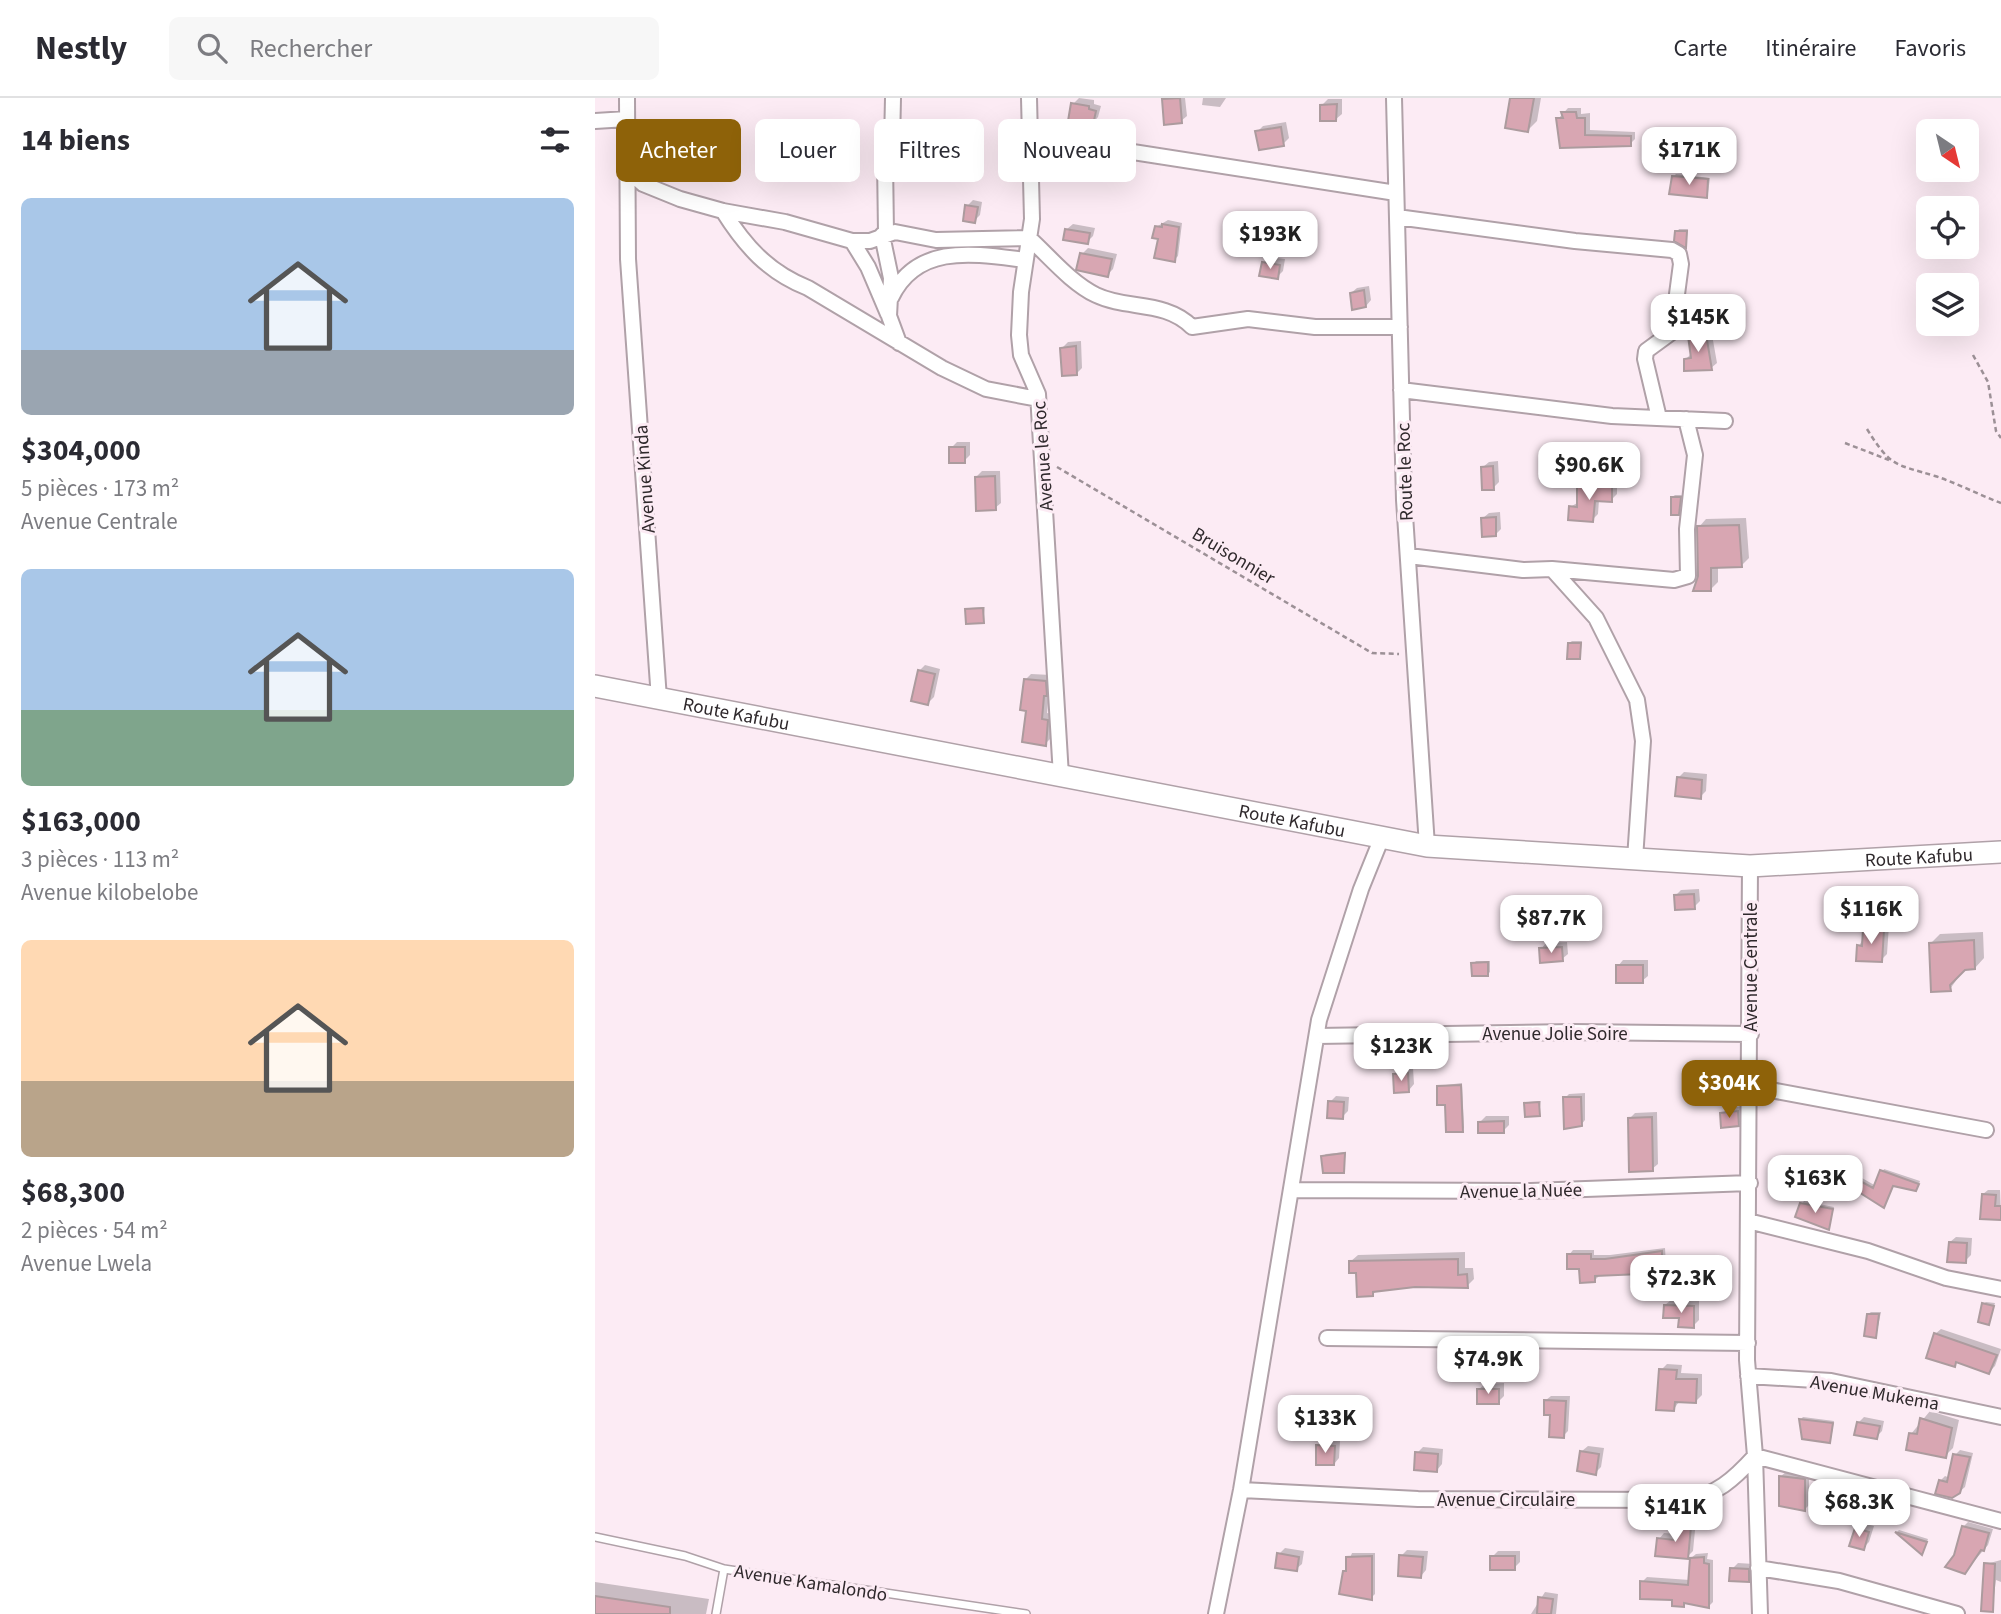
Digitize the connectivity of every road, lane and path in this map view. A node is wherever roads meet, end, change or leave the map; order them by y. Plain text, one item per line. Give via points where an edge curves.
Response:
1 (627, 98) edge
2 (893, 98) edge
3 (1029, 98) edge
4 (1394, 98) edge
5 (627, 119) edge
6 (1030, 119) edge
7 (616, 120) edge
8 (595, 121) edge
9 (1136, 153) edge
10 (627, 182) edge
11 (641, 182) edge
12 (1031, 182) edge
13 (1396, 193) junction
14 (723, 211) junction
15 (1397, 217) junction
16 (884, 234) junction
17 (1029, 238) junction
18 (852, 241) junction
19 (1025, 260) junction
20 (891, 298) junction
21 (889, 316) junction
22 (1399, 327) junction
23 (899, 343) junction
24 (1973, 355) dead end
25 (1401, 390) junction
26 (1038, 399) junction
27 (1659, 418) junction
28 (1686, 419) junction
29 (1725, 421) dead end
30 (1867, 429) dead end
31 (2001, 438) edge
32 (1845, 443) dead end
33 (1043, 459) junction
34 (1892, 462) junction
35 (2001, 503) edge
36 (1409, 556) junction
37 (1552, 569) junction
38 (1416, 654) junction
39 (595, 686) edge
40 (659, 699) junction
41 (1061, 776) junction
42 (1382, 837) junction
43 (1427, 846) junction
44 (2001, 852) edge
45 (1635, 859) junction
46 (1750, 866) junction
47 (1751, 1034) junction
48 (1317, 1037) junction
49 (1749, 1086) junction
50 (1986, 1130) dead end
51 (1750, 1183) junction
52 (1291, 1191) junction
53 (1748, 1221) junction
54 (2001, 1289) edge
55 (1327, 1338) dead end
56 (1748, 1343) junction
57 (1748, 1376) junction
58 (2001, 1417) edge
59 (1755, 1456) junction
60 (1241, 1490) junction
61 (2001, 1521) edge
62 (595, 1537) edge
63 (1758, 1568) junction
64 (724, 1569) junction
65 (716, 1614) edge
66 (1025, 1614) edge
67 (1216, 1614) edge
68 (1760, 1614) edge
69 (1957, 1614) edge

1 - 5 street, Avenue Kinda
2 - 16 street via 891,144 885,160
3 - 6 street, Avenue le Roc
4 - 13 street, Route le Roc
7 - 8 street
9 - 13 street
10 - 40 street, Avenue Kinda via 628,259
11 - 14 street via 660,193
12 - 17 street, Avenue le Roc
13 - 15 street, Route le Roc
14 - 18 street
14 - 23 street via 746,246 769,266
15 - 22 street, Route le Roc
15 - 27 street via 1679,254 1672,332 1650,346 1645,359
16 - 17 street via 910,233 936,240
16 - 18 street via 870,241
16 - 20 street
17 - 19 street, Avenue le Roc
17 - 22 street via 1097,296 1167,310 1185,318 1192,327 1248,319 1314,327
18 - 21 street
19 - 20 street via 958,253 938,257 901,282
19 - 26 street, Avenue le Roc via 1019,335 1021,355
20 - 21 street
21 - 23 street
22 - 25 street, Route le Roc
23 - 26 street via 986,388
24 - 31 path via 1989,382
25 - 27 street
25 - 36 street, Route le Roc
26 - 33 street, Avenue le Roc
27 - 28 street
28 - 29 street
28 - 37 street via 1695,455 1687,529 1688,576 1674,580
30 - 34 path
32 - 34 path
33 - 38 path, Bruisonnier via 1372,653
33 - 41 street, Avenue le Roc
34 - 35 path
36 - 37 street via 1523,570
36 - 38 street, Route le Roc
37 - 45 street via 1596,618 1637,700 1643,741
38 - 43 street, Route le Roc via 1417,735
39 - 40 main road, Route Kafubu
40 - 41 main road, Route Kafubu
41 - 42 main road, Route Kafubu
42 - 43 main road, Route Kafubu
42 - 48 street via 1361,889
43 - 45 main road, Route Kafubu
44 - 46 main road, Route Kafubu
45 - 46 main road, Route Kafubu
46 - 47 street, Avenue Centrale
47 - 48 street, Avenue Jolie Soire
47 - 49 street, Avenue Centrale
48 - 52 street
49 - 50 street
49 - 51 street, Avenue Centrale
51 - 52 street, Avenue la Nuée via 1531,1191
51 - 53 street, Avenue Centrale
52 - 60 street
53 - 54 street via 1868,1251 1946,1278
53 - 56 street, Avenue Centrale
55 - 56 street
56 - 57 street, Avenue Centrale
57 - 58 street, Avenue Mukema via 1831,1381
57 - 59 street, Avenue Centrale
59 - 60 street, Avenue Circulaire via 1719,1489 1684,1500 1418,1499
59 - 61 street
59 - 63 street, Avenue Centrale
60 - 67 street
62 - 64 lane
63 - 68 street, Avenue Centrale
63 - 69 street via 1839,1581
64 - 65 lane, Avenue Kamalondo
64 - 66 lane, Avenue Kamalondo

